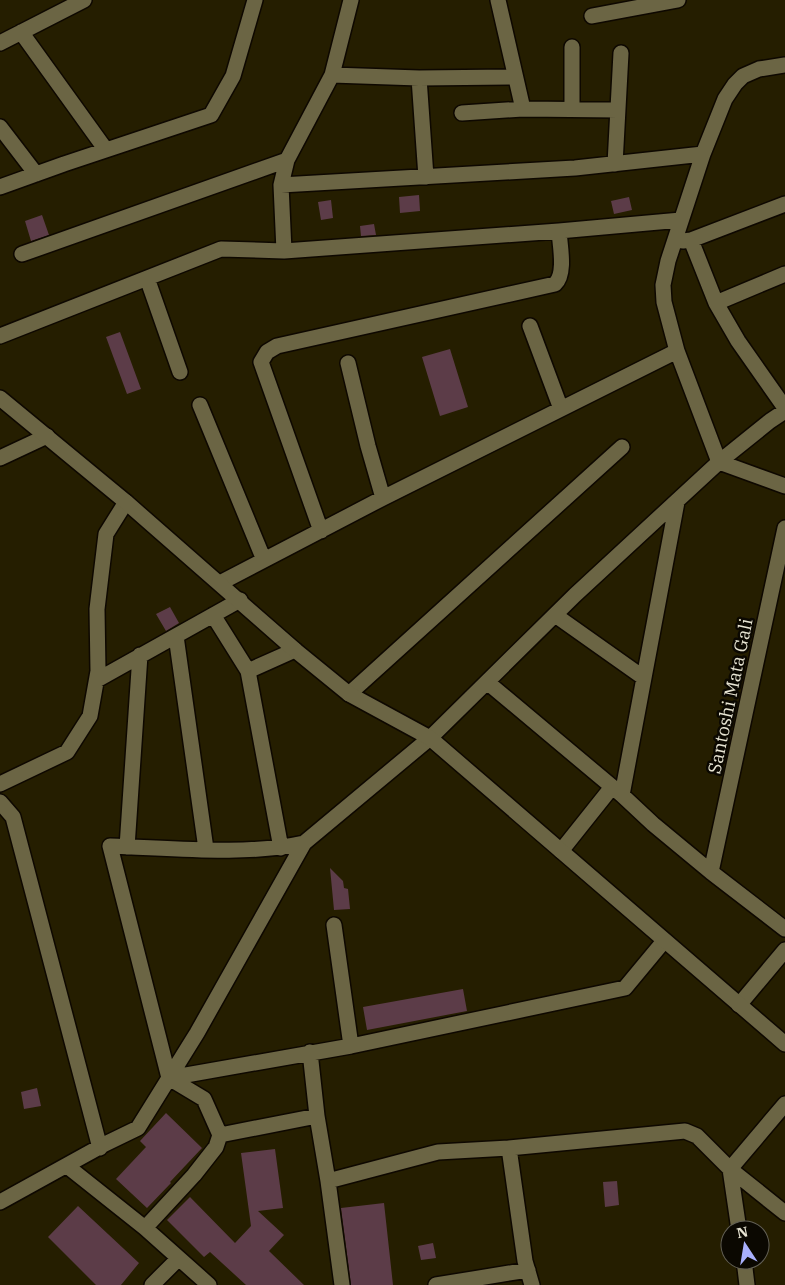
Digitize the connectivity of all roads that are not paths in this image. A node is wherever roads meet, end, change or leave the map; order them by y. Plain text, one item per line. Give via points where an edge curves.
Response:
1 (84, 0) edge
2 (255, 0) edge
3 (350, 0) edge
4 (498, 0) edge
5 (678, 0) edge
6 (592, 16) dead end
7 (21, 32) junction
8 (0, 43) edge
9 (572, 47) dead end
10 (621, 53) dead end
11 (785, 65) edge
12 (332, 75) junction
13 (516, 76) junction
14 (419, 78) junction
15 (523, 109) junction
16 (572, 110) junction
17 (618, 110) junction
18 (462, 113) dead end
19 (0, 127) edge
20 (106, 150) junction
21 (703, 154) junction
22 (287, 160) junction
23 (615, 164) junction
24 (36, 174) junction
25 (426, 177) junction
26 (280, 185) junction
27 (0, 187) edge
28 (785, 204) edge
29 (681, 220) junction
30 (559, 231) junction
31 (691, 240) junction
32 (674, 243) junction
33 (284, 252) junction
34 (22, 254) dead end
35 (785, 274) edge
36 (147, 278) junction
37 (716, 303) junction
38 (530, 326) dead end
39 (0, 336) edge
40 (677, 351) junction
41 (348, 363) dead end
42 (180, 372) dead end
43 (0, 398) edge
44 (200, 406) dead end
45 (561, 409) junction
46 (785, 410) edge
47 (46, 436) junction
48 (622, 447) dead end
49 (0, 458) edge
50 (718, 462) junction
51 (785, 486) edge
52 (383, 498) junction
53 (126, 502) junction
54 (677, 502) junction
55 (785, 528) edge
56 (321, 531) junction
57 (264, 560) junction
58 (220, 583) junction
59 (240, 600) junction
60 (213, 615) junction
61 (555, 615) junction
62 (176, 636) junction
63 (295, 650) junction
64 (140, 655) junction
65 (248, 671) junction
66 (644, 678) junction
67 (97, 680) junction
68 (487, 682) junction
69 (349, 694) junction
70 (430, 738) junction
71 (0, 784) edge
72 (617, 791) junction
73 (0, 802) edge
74 (304, 843) junction
75 (127, 847) junction
76 (281, 848) junction
77 (206, 849) junction
78 (561, 851) junction
79 (711, 872) junction
80 (334, 925) dead end
81 (785, 929) edge
82 (664, 941) junction
83 (785, 950) edge
84 (740, 1005) junction
85 (785, 1044) edge
86 (351, 1046) junction
87 (310, 1052) junction
88 (169, 1078) junction
89 (785, 1104) edge
90 (317, 1116) junction
91 (220, 1134) junction
92 (100, 1148) junction
93 (509, 1148) junction
94 (67, 1166) junction
95 (730, 1169) junction
96 (328, 1181) junction
97 (0, 1202) edge
98 (785, 1213) edge
99 (738, 1220) edge
100 (145, 1228) junction
101 (178, 1259) junction
102 (528, 1270) junction
103 (745, 1270) edge
104 (152, 1285) edge
105 (209, 1285) edge
106 (342, 1285) edge
107 (436, 1285) edge
108 (532, 1285) edge
109 (747, 1285) edge

1 - 7 street
2 - 20 street via 233,76 211,115
3 - 12 street
4 - 13 street
5 - 6 street
7 - 8 street
7 - 20 street
9 - 16 street
10 - 17 street
11 - 21 street via 759,69 734,84
12 - 14 street
12 - 22 street
13 - 14 street
13 - 15 street
14 - 25 street
15 - 16 street
15 - 18 street
16 - 17 street
17 - 23 street
19 - 24 street
20 - 24 street
21 - 23 street
21 - 29 street
22 - 26 street
22 - 34 street
23 - 25 street
24 - 27 street
25 - 26 street
26 - 33 street
28 - 31 street
29 - 30 street
29 - 32 street
30 - 33 street
30 - 56 street via 561,273 555,284 277,346 267,352 261,362
31 - 32 street
31 - 37 street
32 - 40 street via 663,285 664,302
33 - 36 street via 221,248
35 - 37 street
36 - 39 street
36 - 42 street
37 - 46 street
38 - 45 street
40 - 45 street
40 - 50 street
41 - 52 street
43 - 47 street
44 - 57 street
45 - 52 street
46 - 50 street
47 - 49 street
47 - 53 street
48 - 69 street
50 - 51 street
50 - 54 street
52 - 56 street
53 - 58 street
53 - 67 street via 106,534 97,609
54 - 61 street
54 - 66 street
55 - 79 street, Santoshi Mata Gali
56 - 57 street
57 - 58 street
58 - 59 street
59 - 60 street
59 - 63 street
60 - 62 street
60 - 65 street
61 - 66 street
61 - 68 street
62 - 64 street
62 - 77 street
63 - 65 street
63 - 69 street
64 - 67 street
64 - 75 street
65 - 76 street
66 - 72 street
67 - 71 street via 90,716 68,752
68 - 70 street
68 - 72 street
69 - 70 street
70 - 74 street
70 - 78 street
72 - 78 street
72 - 79 street
73 - 92 street via 13,816
74 - 76 street
74 - 88 street
75 - 77 street
75 - 88 street via 110,846
76 - 77 street
78 - 82 street
79 - 81 street
80 - 86 street
82 - 84 street
82 - 86 street via 624,988
83 - 84 street
84 - 85 street
86 - 87 street
87 - 88 street
87 - 90 street
88 - 91 street via 204,1099
88 - 92 street via 138,1128
89 - 95 street
90 - 91 street
90 - 96 street
91 - 100 street via 216,1147 194,1175
92 - 94 street
93 - 95 street via 685,1131 698,1136
93 - 96 street via 438,1152
93 - 102 street
94 - 97 street
94 - 100 street
95 - 98 street
95 - 99 street
96 - 106 street
100 - 101 street
101 - 104 street
101 - 105 street
102 - 107 street
102 - 108 street
103 - 109 street

